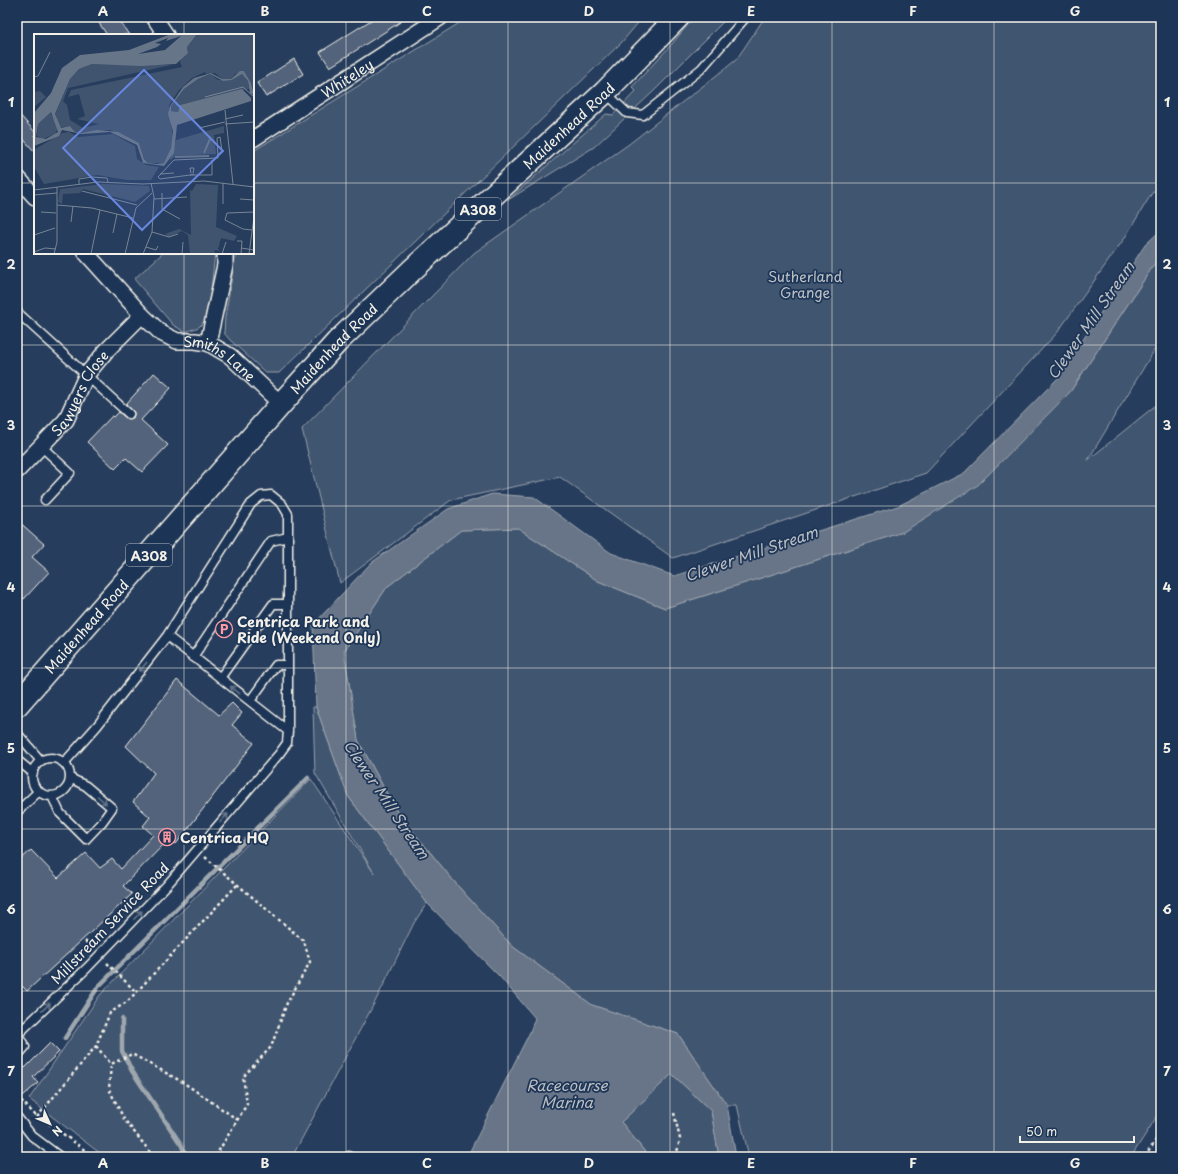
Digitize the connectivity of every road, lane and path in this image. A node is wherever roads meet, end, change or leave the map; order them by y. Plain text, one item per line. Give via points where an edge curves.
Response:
1 (441, 17) edge
2 (678, 17) edge
3 (746, 17) edge
4 (157, 18) edge
5 (165, 34) edge
6 (605, 92) junction
7 (254, 138) edge
8 (17, 177) edge
9 (34, 196) edge
10 (87, 254) edge
11 (225, 254) edge
12 (17, 312) edge
13 (142, 315) junction
14 (208, 343) junction
15 (87, 374) junction
16 (281, 404) junction
17 (129, 414) dead end
18 (41, 446) junction
19 (17, 471) edge
20 (45, 500) dead end
21 (288, 537) junction
22 (288, 604) junction
23 (167, 636) junction
24 (193, 657) junction
25 (288, 665) junction
26 (220, 678) junction
27 (250, 701) junction
28 (17, 705) edge
29 (288, 731) junction
30 (17, 733) edge
31 (17, 760) edge
32 (41, 761) junction
33 (64, 763) junction
34 (33, 773) junction
35 (70, 778) junction
36 (39, 791) junction
37 (52, 796) junction
38 (17, 812) edge
39 (214, 865) dead end
40 (237, 884) junction
41 (115, 971) dead end
42 (136, 992) junction
43 (18, 1034) edge
44 (96, 1046) junction
45 (17, 1056) edge
46 (111, 1064) junction
47 (17, 1096) edge
48 (674, 1113) dead end
49 (37, 1117) junction
50 (17, 1119) edge
51 (238, 1120) junction
52 (1161, 1132) edge
53 (21, 1152) dead end
54 (27, 1157) edge
55 (60, 1157) edge
56 (94, 1157) edge
57 (154, 1157) edge
58 (215, 1157) edge
59 (676, 1157) edge
60 (1145, 1157) edge

1 - 7 street, Whiteley
2 - 6 main road, Maidenhead Road / A308
3 - 6 lane via 701,69 643,115 627,114
4 - 5 street
6 - 16 main road, Maidenhead Road / A308 via 343,336
8 - 9 street
10 - 13 street, Smiths Lane
11 - 14 street via 225,265
12 - 15 lane
13 - 14 street, Smiths Lane via 161,333 176,341
13 - 15 street, Sawyers Close
14 - 16 street, Smiths Lane via 230,356
15 - 17 lane
15 - 18 street, Sawyers Close via 66,420
16 - 28 main road, Maidenhead Road / A308
18 - 19 street, Sawyers Close
18 - 20 lane via 70,473
21 - 22 lane, Millstream Service Road
21 - 23 lane, Millstream Service Road via 288,514 282,504 271,495 261,496 251,504
21 - 24 lane via 271,541
22 - 25 lane, Millstream Service Road
22 - 26 lane via 273,604
23 - 24 lane
23 -> 33 lane, Millstream Service Road
24 - 26 lane
25 - 27 lane via 276,665
25 - 29 lane, Millstream Service Road
27 -> 26 lane
27 - 29 lane
43 -> 29 lane, Millstream Service Road via 87,968 167,885 279,754 287,743
30 - 32 lane
31 - 34 lane
32 - 33 lane via 57,758
32 - 34 lane
33 - 35 lane via 68,767
34 - 36 lane via 33,782
35 - 37 lane via 66,788
35 -> 37 lane via 86,786 112,808 86,839 60,813
36 - 37 lane
36 - 38 lane
39 - 40 path
40 - 42 path
40 - 51 path via 304,941 310,962 287,1002 271,1047 243,1077 247,1104
41 - 42 path
42 - 44 path via 110,1013
43 - 45 lane, Millstream Service Road via 25,1047
44 - 46 path
44 - 49 path
46 - 51 path via 132,1054 184,1083
46 - 57 path via 109,1089 124,1119
47 - 49 path
48 - 59 path via 680,1139
49 - 56 path
50 - 55 lane via 32,1136
51 - 58 path
52 - 60 path
53 - 54 path

